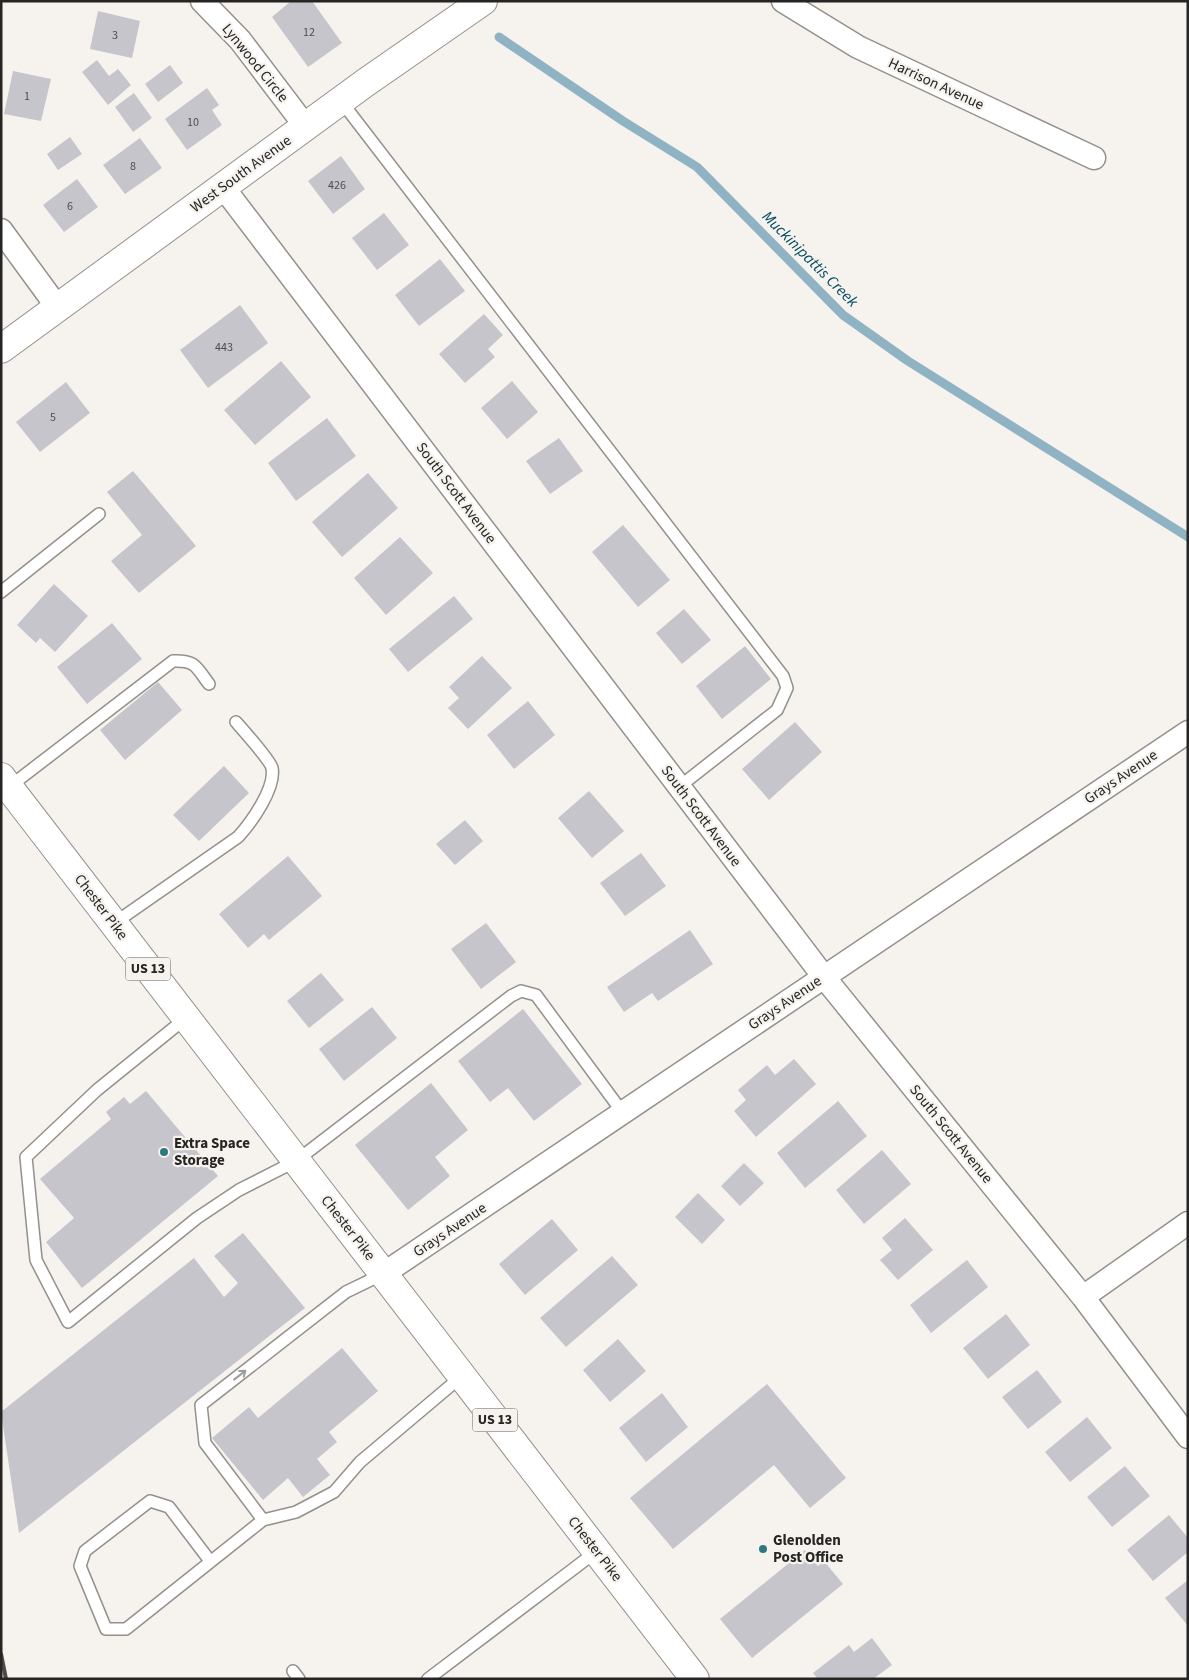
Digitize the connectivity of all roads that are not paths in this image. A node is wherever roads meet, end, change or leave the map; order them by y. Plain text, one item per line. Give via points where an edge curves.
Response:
1 (202, 1) edge
2 (483, 1) edge
3 (783, 1) edge
4 (341, 102) junction
5 (306, 127) junction
6 (1094, 158) dead end
7 (223, 187) junction
8 (1, 230) edge
9 (58, 308) junction
10 (1, 349) edge
11 (99, 514) dead end
12 (1, 592) edge
13 (209, 684) dead end
14 (236, 722) dead end
15 (1188, 732) edge
16 (5, 782) edge
17 (679, 787) junction
18 (113, 924) junction
19 (824, 977) junction
20 (186, 1018) junction
21 (623, 1113) junction
22 (296, 1161) junction
23 (1188, 1224) edge
24 (383, 1274) junction
25 (1083, 1297) junction
26 (462, 1376) junction
27 (1188, 1437) edge
28 (263, 1520) junction
29 (597, 1551) junction
30 (210, 1561) junction
31 (428, 1679) edge
32 (695, 1679) edge

1 - 5 street, Lynwood Circle via 240,40
2 - 4 main road, West South Avenue
3 - 6 street, Harrison Avenue via 858,47
4 - 5 main road, West South Avenue
4 - 17 lane via 783,676 786,688 777,710
5 - 7 main road, West South Avenue
7 - 9 main road, West South Avenue
7 - 17 street, South Scott Avenue
8 - 9 street
9 - 10 main road, West South Avenue
11 - 12 lane
13 - 16 lane via 194,664 173,660
14 - 18 lane via 272,766 267,792 251,823 238,837
15 - 19 street, Grays Avenue
16 - 18 main road, Chester Pike / US 13
17 - 19 street, South Scott Avenue
18 - 20 main road, Chester Pike / US 13
19 - 21 street, Grays Avenue
19 - 25 street, South Scott Avenue
20 - 22 main road, Chester Pike / US 13
20 - 22 lane via 97,1090 26,1157 36,1260 68,1322 197,1218 239,1190
21 - 22 lane via 536,995 521,991
21 - 24 street, Grays Avenue
22 - 24 main road, Chester Pike / US 13
23 - 25 street
24 - 26 main road, Chester Pike / US 13
28 -> 24 lane via 205,1443 201,1405 346,1292
25 - 27 street, South Scott Avenue
26 - 28 lane via 360,1462 334,1492 296,1512
26 - 29 main road, Chester Pike / US 13
28 - 30 lane
29 - 31 lane
29 - 32 main road, Chester Pike / US 13
30 - 30 lane via 126,1629 106,1629 80,1566 85,1551 150,1501 169,1507

